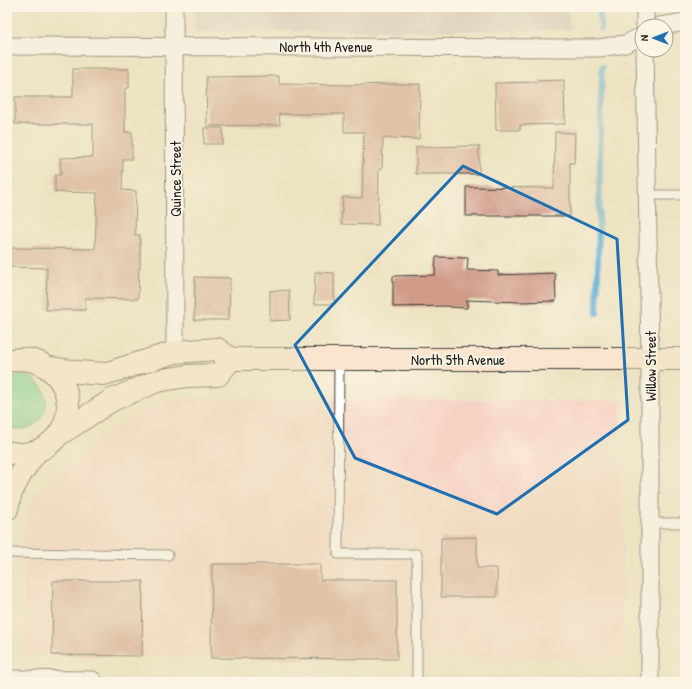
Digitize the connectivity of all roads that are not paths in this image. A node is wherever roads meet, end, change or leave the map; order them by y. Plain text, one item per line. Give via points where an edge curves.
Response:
1 (174, 7) edge
2 (645, 7) edge
3 (645, 18) edge
4 (685, 22) edge
5 (674, 24) edge
6 (634, 40) edge
7 (7, 46) edge
8 (174, 46) junction
9 (645, 58) edge
10 (648, 195) junction
11 (685, 195) edge
12 (175, 352) junction
13 (231, 359) junction
14 (339, 359) junction
15 (650, 359) junction
16 (685, 359) edge
17 (7, 361) edge
18 (49, 368) junction
19 (60, 434) junction
20 (7, 452) edge
21 (36, 452) junction
22 (7, 508) edge
23 (650, 523) junction
24 (685, 523) edge
25 (7, 552) edge
26 (168, 555) dead end
27 (7, 681) edge
28 (92, 682) edge
29 (417, 682) edge
30 (650, 682) edge

1 - 8 street, Quince Street
2 - 3 street
4 - 5 street
6 - 8 street, North 4th Avenue via 625,44 599,48
7 - 8 street, North 4th Avenue
8 - 12 street, Quince Street
9 - 10 street, Willow Street
10 - 11 lane
10 - 15 street, Willow Street
12 - 13 main road via 217,349
12 - 18 main road via 104,374
13 - 14 main road, North 5th Avenue
13 - 19 main road via 218,375 187,376 157,381 112,400
14 - 15 main road, North 5th Avenue
14 - 29 lane via 338,554 417,554
15 - 16 main road, North 5th Avenue
15 - 23 street, Willow Street
17 - 18 main road via 36,361
18 - 19 main road via 60,378 66,392 66,420
19 - 21 main road
20 - 21 main road
21 - 22 main road via 11,492
23 - 24 lane
23 - 30 street, Willow Street
25 - 26 lane
27 - 28 street

